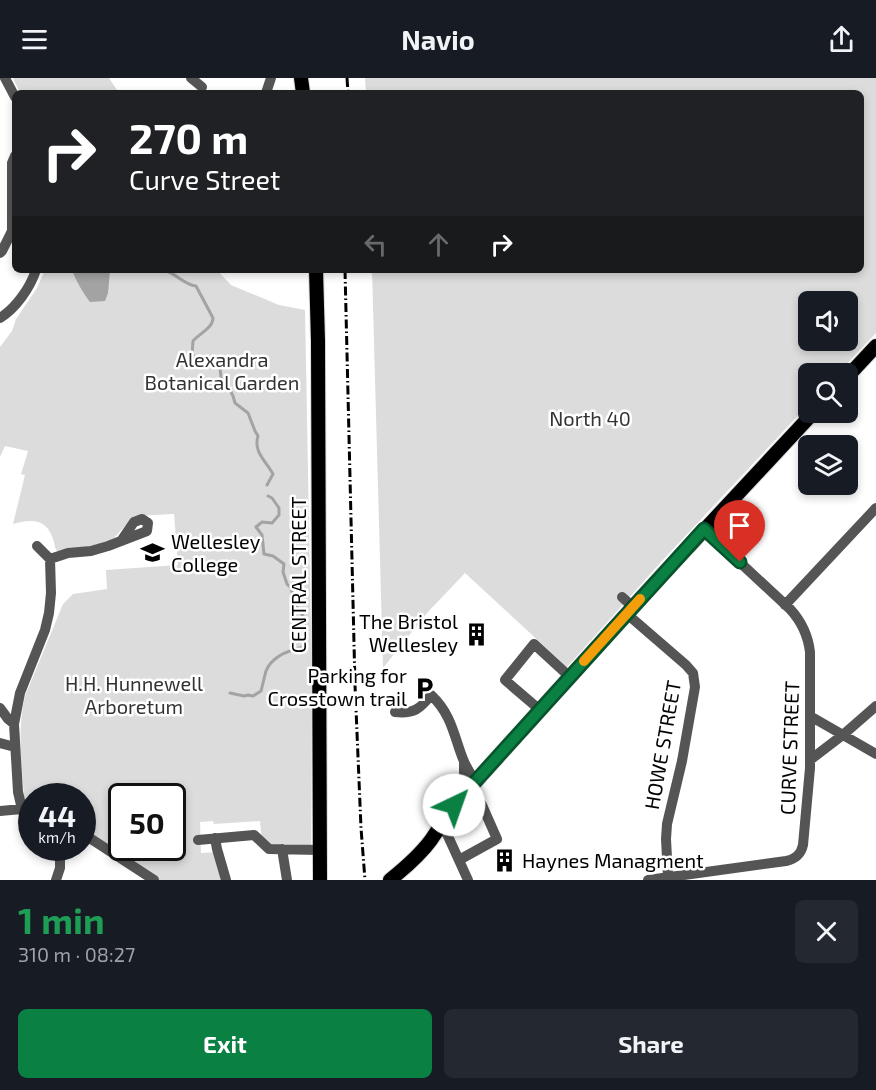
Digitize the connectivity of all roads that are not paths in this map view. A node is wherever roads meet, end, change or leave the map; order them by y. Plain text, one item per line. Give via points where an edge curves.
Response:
1 (5, 78) edge
2 (191, 78) edge
3 (202, 87) dead end
4 (12, 91) edge
5 (12, 163) edge
6 (12, 231) edge
7 (12, 231) edge
8 (0, 253) edge
9 (34, 273) edge
10 (316, 273) edge
11 (0, 318) edge
12 (876, 346) edge
13 (858, 365) edge
14 (804, 423) edge
15 (876, 508) edge
16 (704, 529) junction
17 (121, 541) dead end
18 (37, 546) dead end
19 (50, 559) junction
20 (785, 605) junction
21 (627, 606) junction
22 (570, 677) junction
23 (876, 706) edge
24 (0, 708) edge
25 (540, 710) junction
26 (395, 712) dead end
27 (810, 716) junction
28 (14, 724) junction
29 (844, 734) junction
30 (0, 743) edge
31 (15, 747) junction
32 (876, 754) edge
33 (464, 760) junction
34 (810, 760) junction
35 (476, 781) junction
36 (18, 792) edge
37 (465, 793) junction
38 (482, 806) dead end
39 (0, 811) edge
40 (18, 811) edge
41 (440, 827) junction
42 (215, 838) junction
43 (198, 840) dead end
44 (96, 842) edge
45 (282, 849) junction
46 (320, 850) junction
47 (459, 860) junction
48 (60, 861) edge
49 (672, 878) edge
50 (56, 880) edge
51 (154, 880) edge
52 (226, 880) edge
53 (287, 880) edge
54 (320, 880) edge
55 (390, 880) edge
56 (468, 880) edge
57 (648, 880) edge

1 - 4 street
2 - 3 street
5 - 6 street
7 - 8 street
9 - 11 street via 21,297
10 - 46 main road, CENTRAL STREET
12 - 13 main road
14 - 16 main road
15 - 20 street
16 - 20 street, CURVE STREET
16 - 21 main road
17 - 19 street
18 - 19 street
19 - 28 street via 49,613 20,693
20 - 27 street, CURVE STREET via 801,622 809,642
21 - 22 main road
21 - 49 street, HOWE STREET via 689,668 695,680 682,761 666,824
22 - 25 main road
22 - 25 street via 534,645 505,680
23 - 29 street
24 - 28 street
25 - 35 main road
26 - 33 street via 418,709 431,695 450,720
27 - 29 street
27 - 34 street, CURVE STREET
28 - 31 street
29 - 32 street
29 - 34 street
30 - 31 street
31 - 36 street
33 - 35 street
33 - 37 street
34 - 49 street, CURVE STREET via 804,841 797,857
35 - 37 main road
37 - 41 main road
38 - 47 street via 497,840
39 - 40 street
41 - 47 street
41 - 55 main road via 416,858
42 - 43 street
42 - 45 street via 254,836 270,849
42 - 52 street
44 - 51 street
45 - 46 street
45 - 53 street
46 - 54 main road, CENTRAL STREET
47 - 56 street
48 - 50 street
49 - 57 street, CURVE STREET

